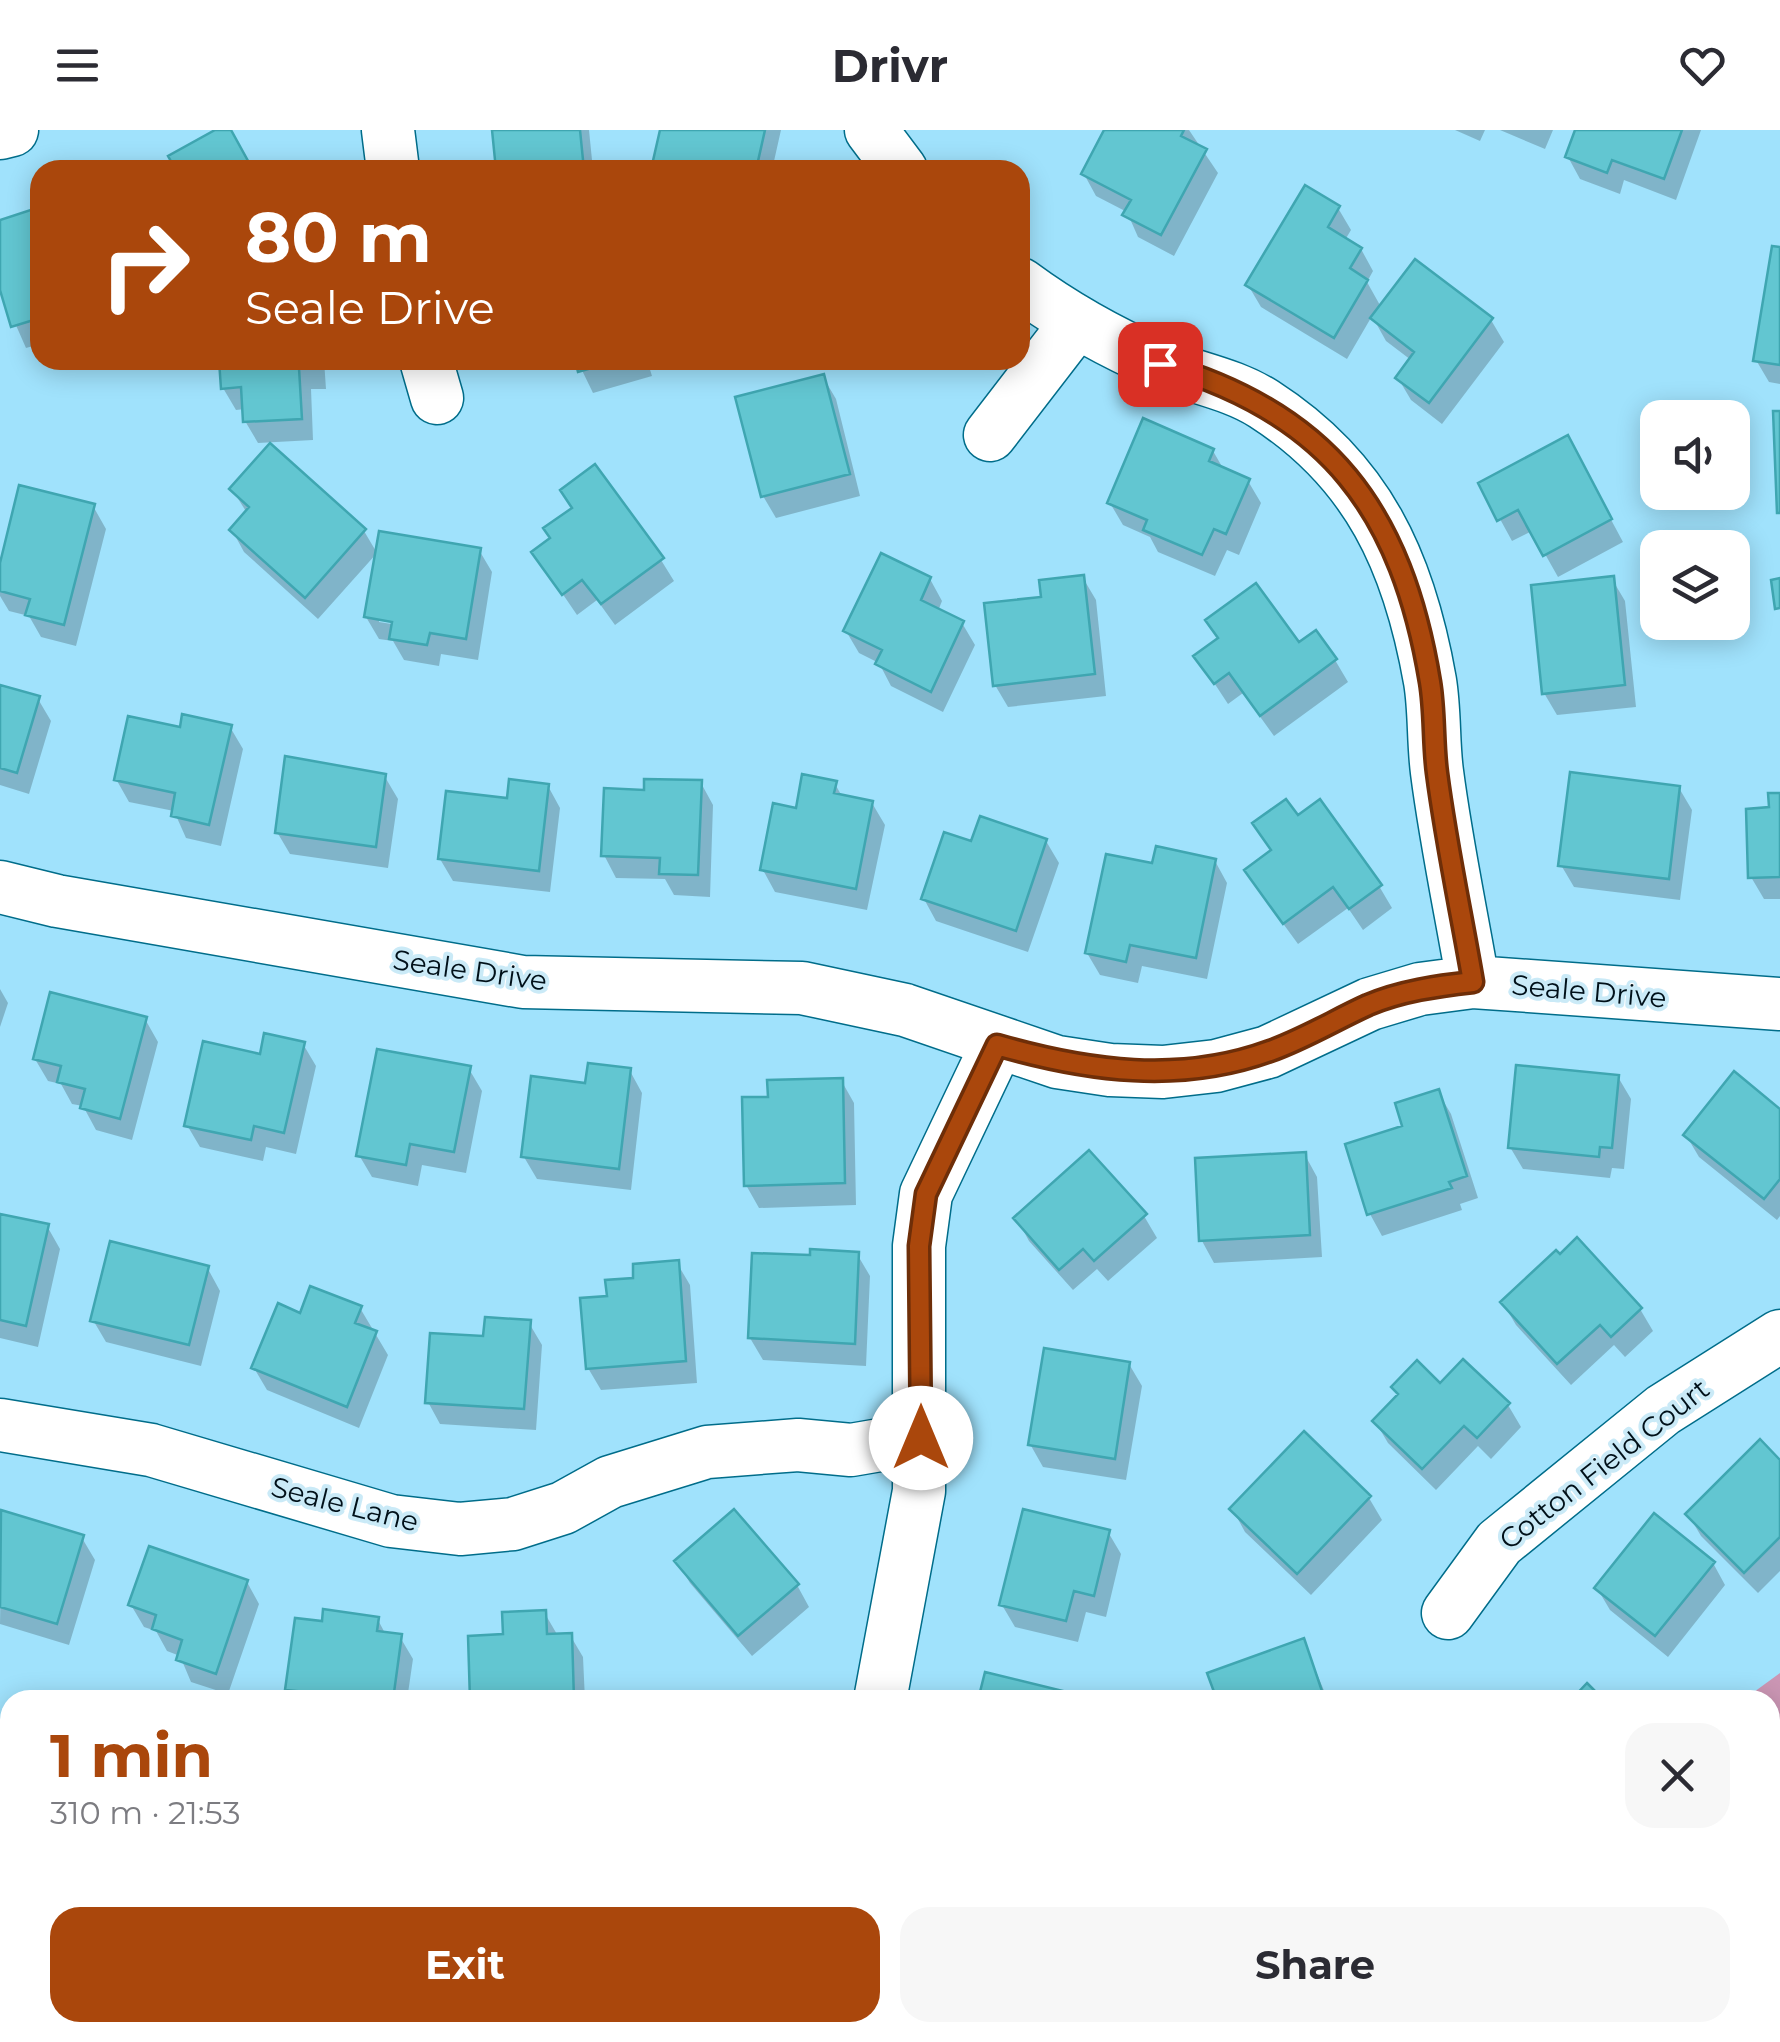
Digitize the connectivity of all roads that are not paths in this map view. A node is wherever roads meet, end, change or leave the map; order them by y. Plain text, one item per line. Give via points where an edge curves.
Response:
1 (12, 130) edge
2 (388, 130) edge
3 (871, 130) edge
4 (0, 133) edge
5 (392, 160) edge
6 (894, 160) edge
7 (1030, 291) edge
8 (1076, 322) junction
9 (990, 436) dead end
10 (0, 886) edge
11 (1473, 982) junction
12 (1780, 1004) edge
13 (997, 1045) junction
14 (1780, 1336) edge
15 (0, 1426) edge
16 (921, 1438) junction
17 (1448, 1613) dead end
18 (882, 1690) edge

1 - 4 street
2 - 5 street
3 - 6 street
7 - 8 street
8 - 9 street
8 - 11 street via 1160,364 1260,401 1330,456 1374,511 1398,558 1430,683 1437,772
10 - 13 street, Seale Drive via 524,982 819,991 906,1010
11 - 12 street, Seale Drive
11 - 13 street, Seale Drive via 1420,988 1370,1004 1268,1052 1216,1066 1110,1070
13 - 16 street via 926,1194 919,1246
14 - 17 street, Cotton Field Court via 1663,1410 1499,1543
15 - 16 street, Seale Lane via 150,1450 391,1521 460,1530 513,1524 563,1508 610,1482 707,1452 798,1445 851,1450
16 - 18 street via 919,1491

